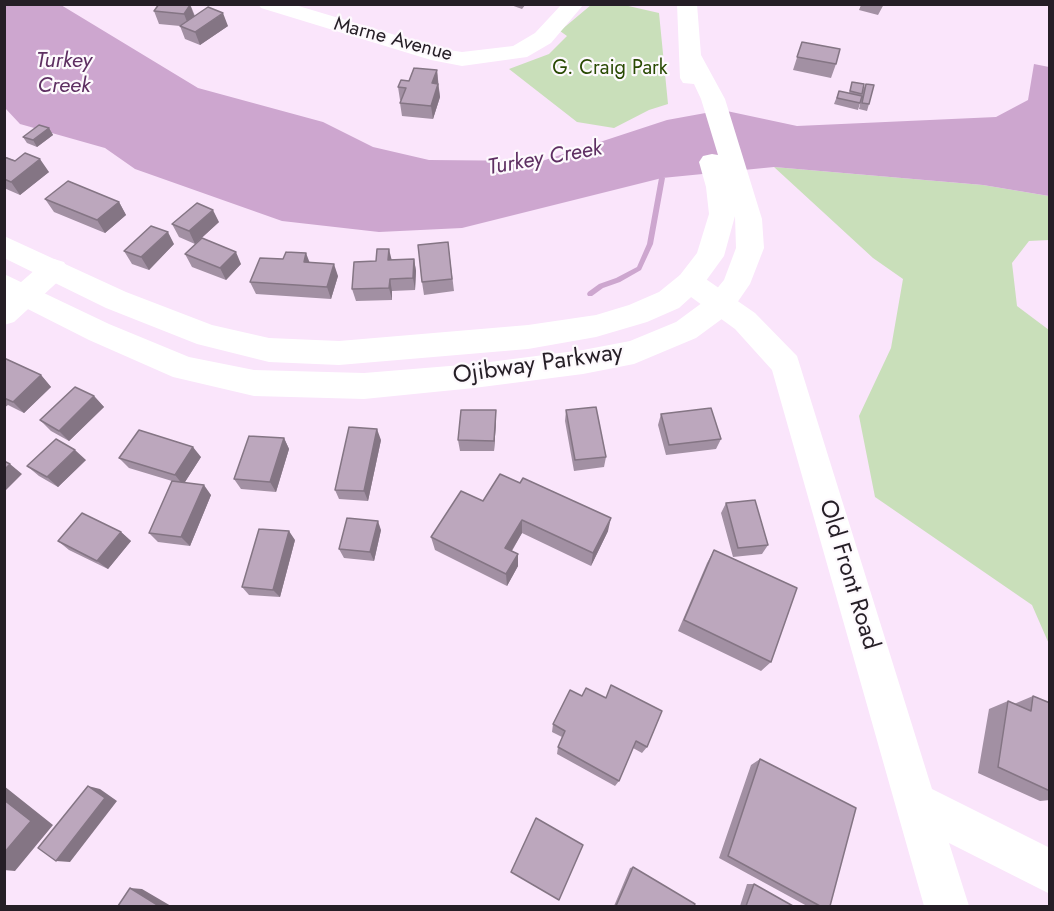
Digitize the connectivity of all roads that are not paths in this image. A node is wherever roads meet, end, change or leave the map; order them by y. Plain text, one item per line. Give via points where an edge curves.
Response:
1 (268, 4) edge
2 (573, 4) edge
3 (684, 5) edge
4 (729, 186) junction
5 (4, 246) edge
6 (54, 269) junction
7 (690, 282) junction
8 (16, 289) edge
9 (720, 305) junction
10 (4, 314) edge
11 (916, 803) junction
12 (1050, 872) edge
13 (946, 906) edge

1 - 2 main road, Marne Avenue via 439,55 462,58 519,52 543,38
3 - 4 main road, Ojibway Parkway via 691,57
4 - 7 main road, Ojibway Parkway via 710,256
4 - 9 main road, Ojibway Parkway via 749,219 750,248 736,284
5 - 6 main road, Ojibway Parkway
6 - 7 main road, Ojibway Parkway via 116,300 208,336 269,350 339,354 528,337 596,326 669,300
6 - 8 main road
7 - 9 main road, Old Front Road
8 - 9 main road, Ojibway Parkway via 99,332 184,368 255,383 364,386 474,376 634,352 686,330
8 - 10 main road
9 - 11 main road, Old Front Road via 745,321 786,365
11 - 12 main road
11 - 13 main road, Old Front Road

